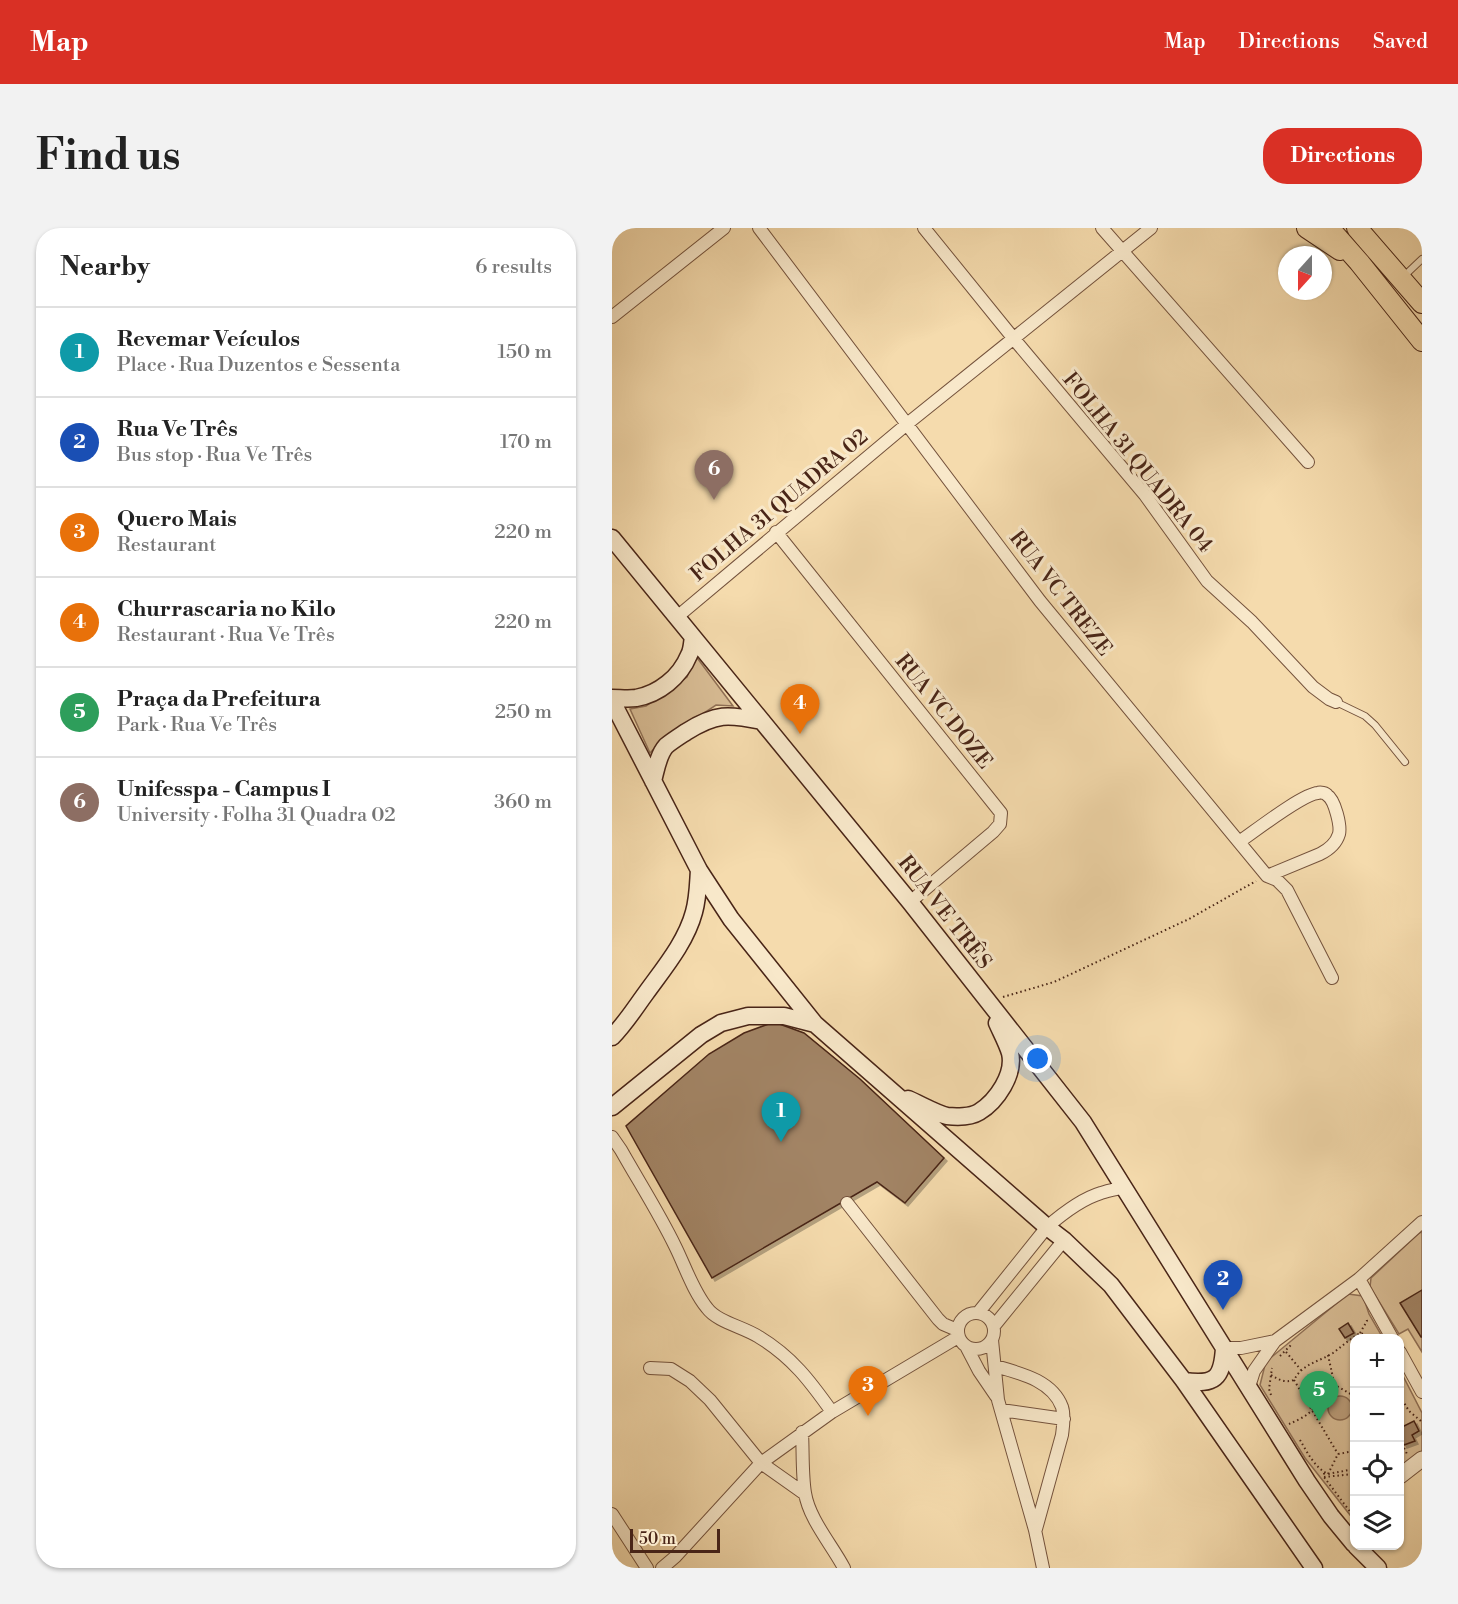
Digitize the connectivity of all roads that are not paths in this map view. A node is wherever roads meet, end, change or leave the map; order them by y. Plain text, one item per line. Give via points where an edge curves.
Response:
1 (724, 228) edge
2 (759, 228) edge
3 (924, 228) edge
4 (1102, 228) edge
5 (1151, 228) edge
6 (1308, 228) edge
7 (1329, 228) edge
8 (1357, 228) edge
9 (1123, 252) junction
10 (1422, 259) edge
11 (1359, 262) junction
12 (1401, 279) junction
13 (1421, 299) edge
14 (612, 317) edge
15 (1014, 339) junction
16 (1422, 341) edge
17 (907, 424) junction
18 (1308, 462) dead end
19 (776, 532) junction
20 (612, 538) edge
21 (677, 617) junction
22 (693, 636) junction
23 (612, 699) edge
24 (1336, 702) joint
25 (762, 722) junction
26 (1406, 762) dead end
27 (653, 781) junction
28 (1239, 842) junction
29 (699, 870) junction
30 (1267, 876) junction
31 (910, 902) junction
32 (1332, 978) dead end
33 (988, 1002) junction
34 (815, 1024) junction
35 (612, 1037) edge
36 (893, 1093) junction
37 (612, 1107) edge
38 (612, 1137) edge
39 (1125, 1187) junction
40 (847, 1203) dead end
41 (1422, 1222) edge
42 (1047, 1227) junction
43 (1064, 1240) junction
44 (1359, 1279) junction
45 (978, 1313) junction
46 (994, 1326) junction
47 (958, 1333) junction
48 (1390, 1334) edge
49 (992, 1340) junction
50 (1275, 1341) junction
51 (967, 1348) junction
52 (1224, 1348) junction
53 (1404, 1359) edge
54 (995, 1366) junction
55 (650, 1368) dead end
56 (1184, 1382) junction
57 (1249, 1387) junction
58 (1422, 1392) edge
59 (1000, 1405) junction
60 (832, 1412) junction
61 (1064, 1419) junction
62 (802, 1432) junction
63 (1415, 1457) edge
64 (761, 1463) junction
65 (1404, 1471) edge
66 (805, 1494) junction
67 (612, 1514) edge
68 (1035, 1530) junction
69 (1350, 1538) edge
70 (1361, 1550) edge
71 (1373, 1550) edge
72 (1375, 1565) edge
73 (647, 1568) edge
74 (663, 1568) edge
75 (844, 1568) edge
76 (1043, 1568) edge
77 (1314, 1568) edge

1 - 14 street
2 - 17 street, RUA VC TREZE
3 - 15 street, FOLHA 31 QUADRA 04
4 - 9 street
5 - 9 street
6 - 11 highway
7 - 11 highway
8 - 12 highway
9 - 15 street
9 - 18 street
10 - 12 lane
11 - 16 highway
12 - 13 highway
15 - 17 street, FOLHA 31 QUADRA 02
15 - 24 street, FOLHA 31 QUADRA 04 via 1145,495 1207,581 1313,687
17 - 19 street, FOLHA 31 QUADRA 02
17 - 28 street, RUA VC TREZE via 1040,602
19 - 21 street, FOLHA 31 QUADRA 02
19 - 31 street, RUA VC DOZE via 1001,813 993,832
20 - 21 main road, RUA VE TRÊS
21 - 22 main road, RUA VE TRÊS
22 - 23 main road via 690,654 672,680 655,692
22 - 25 main road, RUA VE TRÊS
23 - 27 main road
24 - 26 lane via 1365,716
25 - 27 main road via 724,716 702,722 666,747
25 - 31 main road, RUA VE TRÊS
27 - 29 main road
28 - 30 street, RUA VC TREZE
28 - 30 street via 1303,798 1320,792 1327,794 1340,825 1332,846
29 - 34 main road via 731,919
29 - 35 main road via 694,914 682,940
30 - 32 street, RUA VC TREZE via 1287,890
31 - 33 main road, RUA VE TRÊS
33 - 36 main road via 1011,1054 1005,1084 995,1098 978,1113 947,1116
33 - 39 main road, RUA VE TRÊS via 1083,1122
34 - 36 main road
34 - 37 main road via 784,1016 748,1016 722,1023 701,1035
36 - 42 main road
38 - 60 street via 707,1309 777,1349 807,1377
39 - 42 street via 1098,1193
39 - 52 main road, RUA VE TRÊS
40 - 47 street via 943,1324
41 - 44 street
42 - 43 main road
42 - 45 street
43 - 46 street
43 - 56 main road via 1111,1285
44 - 48 street
44 - 50 street
45 - 46 street
45 - 47 street via 964,1317
46 - 49 street
47 - 51 street
47 - 60 street
49 - 51 street via 981,1349
49 - 54 street
50 - 52 street
50 - 57 street via 1254,1371
51 - 59 street
52 - 56 main road via 1224,1361 1213,1380
52 - 57 main road, RUA VE TRÊS
53 - 58 street
54 - 59 street
54 - 61 street via 1044,1384 1062,1407
55 - 64 street via 671,1369 690,1382 710,1400
56 - 77 main road
57 - 69 main road, RUA VE TRÊS via 1307,1481
59 - 61 street
59 - 68 street
60 - 62 street
61 - 68 street
62 - 64 street
62 - 66 street
63 - 65 street
64 - 66 street
64 - 74 street
66 - 75 street via 824,1537
67 - 73 street
68 - 76 street
70 - 72 main road, RUA VE TRÊS
71 - 72 street

